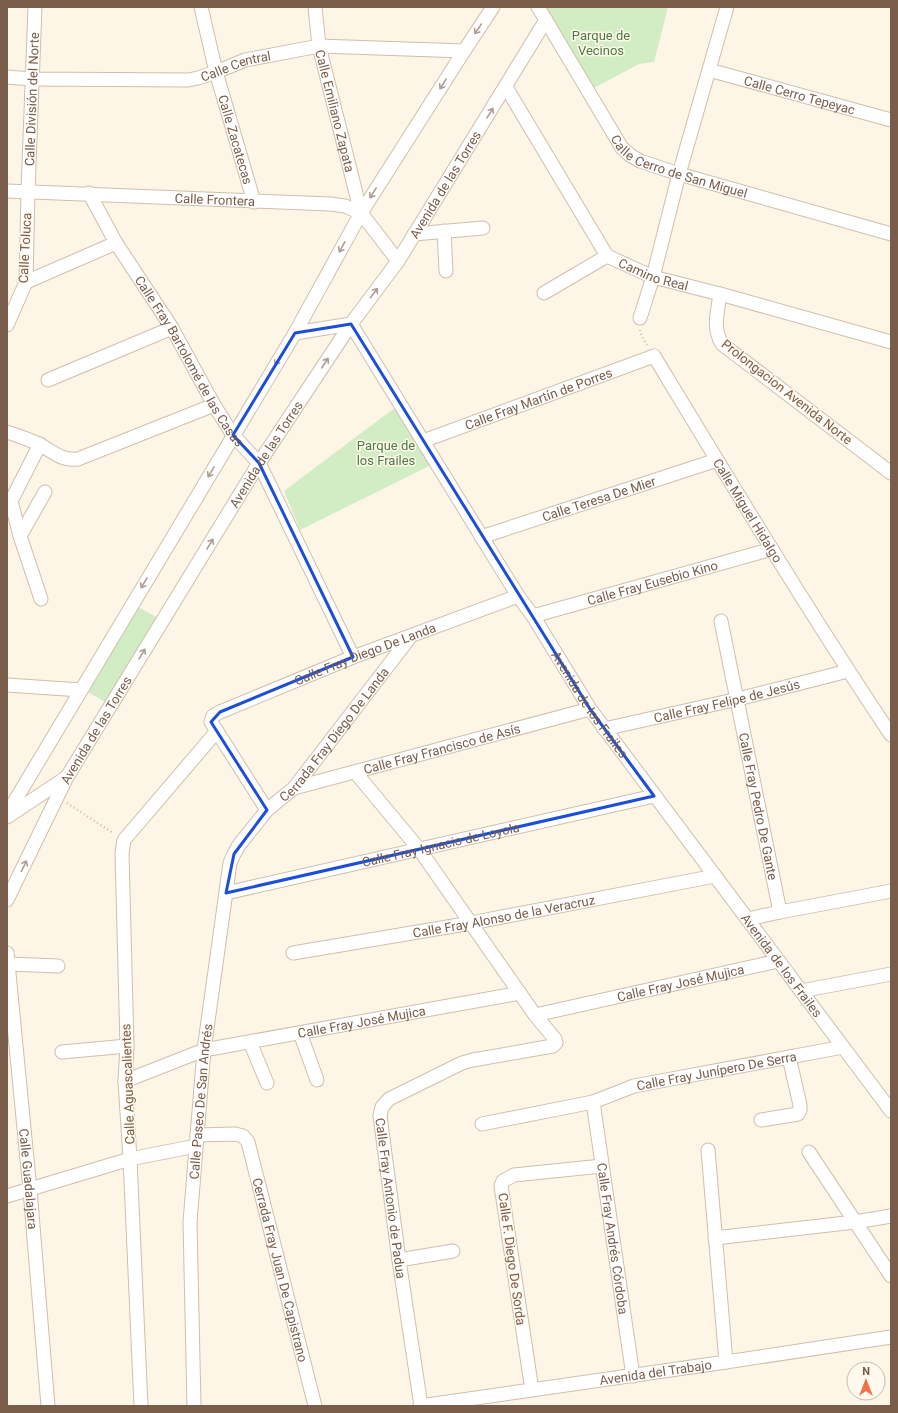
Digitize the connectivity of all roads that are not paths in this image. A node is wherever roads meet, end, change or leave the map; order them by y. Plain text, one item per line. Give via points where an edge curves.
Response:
1 (35, 7) edge
2 (201, 7) edge
3 (315, 7) edge
4 (493, 7) edge
5 (538, 7) edge
6 (727, 7) edge
7 (546, 20) junction
8 (319, 46) junction
9 (464, 51) junction
10 (709, 70) junction
11 (216, 72) junction
12 (7, 77) edge
13 (32, 79) junction
14 (506, 87) junction
15 (891, 120) edge
16 (679, 174) junction
17 (7, 191) edge
18 (28, 191) junction
19 (89, 193) junction
20 (254, 202) junction
21 (361, 213) junction
22 (483, 228) dead end
23 (444, 231) junction
24 (414, 234) junction
25 (891, 234) edge
26 (116, 243) junction
27 (606, 256) junction
28 (398, 261) junction
29 (446, 271) dead end
30 (653, 277) junction
31 (26, 282) junction
32 (544, 293) dead end
33 (720, 294) junction
34 (640, 318) road end
35 (351, 324) junction
36 (7, 325) edge
37 (172, 328) junction
38 (295, 333) junction
39 (891, 342) edge
40 (654, 356) joint
41 (48, 380) dead end
42 (214, 405) junction
43 (7, 432) edge
44 (233, 435) junction
45 (423, 441) junction
46 (40, 444) junction
47 (717, 460) junction
48 (259, 463) junction
49 (891, 474) edge
50 (45, 492) dead end
51 (9, 505) edge
52 (20, 536) junction
53 (481, 537) junction
54 (772, 549) junction
55 (518, 596) junction
56 (41, 599) dead end
57 (533, 616) junction
58 (721, 621) dead end
59 (411, 636) junction
60 (353, 657) junction
61 (848, 670) junction
62 (7, 685) edge
63 (81, 690) junction
64 (738, 699) junction
65 (590, 709) junction
66 (604, 729) junction
67 (217, 731) junction
68 (891, 735) edge
69 (355, 772) junction
70 (67, 777) junction
71 (294, 788) junction
72 (654, 796) junction
73 (267, 810) junction
74 (7, 815) edge
75 (420, 850) junction
76 (715, 876) junction
77 (891, 891) edge
78 (226, 893) junction
79 (7, 900) edge
80 (780, 912) junction
81 (748, 919) junction
82 (470, 923) junction
83 (293, 953) dead end
84 (8, 958) edge
85 (778, 961) junction
86 (58, 966) dead end
87 (891, 974) edge
88 (801, 991) junction
89 (520, 993) junction
90 (535, 1015) junction
91 (300, 1033) junction
92 (250, 1042) junction
93 (127, 1046) junction
94 (843, 1046) junction
95 (204, 1050) junction
96 (62, 1052) dead end
97 (789, 1057) junction
98 (317, 1080) dead end
99 (125, 1081) junction
100 (267, 1083) dead end
101 (593, 1102) junction
102 (891, 1111) edge
103 (760, 1120) dead end
104 (482, 1124) dead end
105 (197, 1140) junction
106 (708, 1150) dead end
107 (809, 1152) dead end
108 (130, 1159) junction
109 (602, 1166) junction
110 (30, 1190) junction
111 (7, 1196) edge
112 (891, 1216) edge
113 (855, 1222) junction
114 (715, 1238) junction
115 (453, 1251) dead end
116 (400, 1260) junction
117 (891, 1276) edge
118 (891, 1337) edge
119 (726, 1362) junction
120 (633, 1376) junction
121 (532, 1390) junction
122 (490, 1401) edge
123 (48, 1406) edge
124 (141, 1406) edge
125 (194, 1406) edge
126 (315, 1406) edge
127 (421, 1406) edge

1 - 13 street, Calle División del Norte
2 - 11 street, Calle Zacatecas
3 - 8 street, Calle Emiliano Zapata
4 -> 9 street
5 - 7 street, Calle Cerro de San Miguel
6 - 10 street
7 - 14 street, Avenida de las Torres
7 - 16 street, Calle Cerro de San Miguel via 622,148 640,161
8 - 9 street, Calle Central
8 - 11 street, Calle Central via 245,60
8 - 21 street, Calle Emiliano Zapata
9 -> 21 street
10 - 15 street, Calle Cerro Tepeyac
10 - 16 street
11 - 13 street, Calle Central via 188,80
11 - 20 street, Calle Zacatecas
12 - 13 street, Calle Central
13 - 18 street, Calle División del Norte
24 -> 14 street, Avenida de las Torres
14 - 27 street, Camino Real
16 - 25 street, Calle Cerro de San Miguel
16 - 30 street
17 - 18 street, Calle Frontera
18 - 19 street, Calle Frontera
18 - 31 street, Calle Toluca
19 - 20 street, Calle Frontera
19 - 26 street, Calle Fray Bartolomé de las Casas
20 - 21 street, Calle Frontera via 330,204 345,206
21 - 28 street
21 -> 38 street
22 - 23 street
23 - 24 street
23 - 29 street
24 - 28 street, Avenida de las Torres
26 - 31 street
26 - 37 street, Calle Fray Bartolomé de las Casas
27 - 30 street, Camino Real
27 - 32 street
35 -> 28 street, Avenida de las Torres
30 - 33 street, Camino Real
30 - 34 street
31 - 36 street, Calle Toluca
33 - 39 street, Camino Real
33 - 49 street, Prolongacion Avenida Norte via 716,328 722,344
35 - 38 street
35 - 45 street, Avenida de los Frailes
48 -> 35 street, Avenida de las Torres
37 - 41 street
37 - 42 street, Calle Fray Bartolomé de las Casas
38 -> 44 street
40 - 45 street, Calle Fray Martín de Porres
40 - 47 street, Calle Miguel Hidalgo
42 - 44 street, Calle Fray Bartolomé de las Casas
42 - 46 street via 78,459 63,458
43 - 46 street
44 - 48 street, Calle Fray Bartolomé de las Casas
44 -> 63 street
45 - 53 street, Avenida de los Frailes
46 - 51 street
47 - 53 street, Calle Teresa De Mier
47 - 54 street, Calle Miguel Hidalgo
48 - 60 street, Calle Fray Bartolomé de las Casas
70 -> 48 street, Avenida de las Torres
50 - 52 street
51 - 52 street
52 - 56 street
53 - 55 street, Avenida de los Frailes
54 - 57 street, Calle Fray Eusebio Kino
54 - 61 street, Calle Miguel Hidalgo
55 - 57 street, Avenida de los Frailes
55 - 59 street, Calle Fray Diego De Landa
57 - 65 street, Avenida de los Frailes
58 - 64 street, Calle Fray Pedro De Gante
59 - 60 street, Calle Fray Diego De Landa
59 - 71 street, Cerrada Fray Diego De Landa
60 - 67 street, Calle Fray Diego De Landa via 220,712 213,716 211,722
61 - 64 street, Calle Fray Felipe de Jesús
61 - 68 street, Calle Miguel Hidalgo
62 - 63 street
63 - 74 street
64 - 66 street, Calle Fray Felipe de Jesús
64 - 80 street, Calle Fray Pedro De Gante
65 - 66 street, Avenida de los Frailes
65 - 69 street, Calle Fray Francisco de Asís
66 - 72 street, Avenida de los Frailes
67 - 73 street
67 - 93 street, Calle Aguascalientes via 124,840
69 - 71 street, Calle Fray Francisco de Asís
69 - 75 street
70 - 74 street
79 -> 70 street, Avenida de las Torres
71 - 73 street, Cerrada Fray Diego De Landa
72 - 75 street, Calle Fray Ignacio de Loyola
72 - 76 street, Avenida de los Frailes
73 - 78 street, Calle Paseo De San Andrés via 234,854 230,863
75 - 78 street, Calle Fray Ignacio de Loyola
75 - 82 street
76 - 81 street, Avenida de los Frailes
76 - 82 street, Calle Fray Alonso de la Veracruz
77 - 80 street
78 - 95 street, Calle Paseo De San Andrés
80 - 81 street
81 - 85 street, Avenida de los Frailes
82 - 83 street, Calle Fray Alonso de la Veracruz
82 - 89 street
84 - 86 street
84 - 110 street, Calle Guadalajara
85 - 88 street, Avenida de los Frailes
85 - 90 street, Calle Fray José Mujica
87 - 88 street
88 - 94 street, Avenida de los Frailes
89 - 90 street
89 - 91 street, Calle Fray José Mujica
90 - 116 street, Calle Fray Antonio de Padua via 556,1039 554,1046 462,1063 389,1099 382,1107 380,1116
91 - 92 street, Calle Fray José Mujica
91 - 98 street
92 - 95 street, Calle Fray José Mujica
92 - 100 street
93 - 96 street
93 - 99 street, Calle Aguascalientes
94 - 97 street, Calle Fray Junípero De Serra
94 - 102 street, Avenida de los Frailes
95 - 99 street, Calle Fray José Mujica
95 - 105 street, Calle Paseo De San Andrés
97 - 101 street, Calle Fray Junípero De Serra via 634,1086
97 - 103 street via 800,1110 798,1114
99 - 108 street, Calle Aguascalientes
101 - 104 street, Calle Fray Junípero De Serra
101 - 109 street, Calle Fray Andrés Córdoba
105 - 108 street
105 - 125 street, Calle Paseo De San Andrés via 190,1222
105 - 126 street, Cerrada Fray Juan De Capistrano via 235,1134 243,1136 248,1142
106 - 114 street
107 - 113 street
108 - 110 street
108 - 124 street, Calle Aguascalientes
109 - 120 street, Calle Fray Andrés Córdoba
109 - 121 street, Calle F. Diego De Sorda via 514,1175 503,1181 501,1186
110 - 111 street
110 - 123 street, Calle Guadalajara
112 - 113 street
113 - 114 street
113 - 117 street
114 - 119 street
115 - 116 street
116 - 127 street, Calle Fray Antonio de Padua
118 - 119 street, Avenida del Trabajo
119 - 120 street, Avenida del Trabajo
120 - 121 street, Avenida del Trabajo
121 - 122 street, Avenida del Trabajo
122 - 127 street, Avenida del Trabajo

